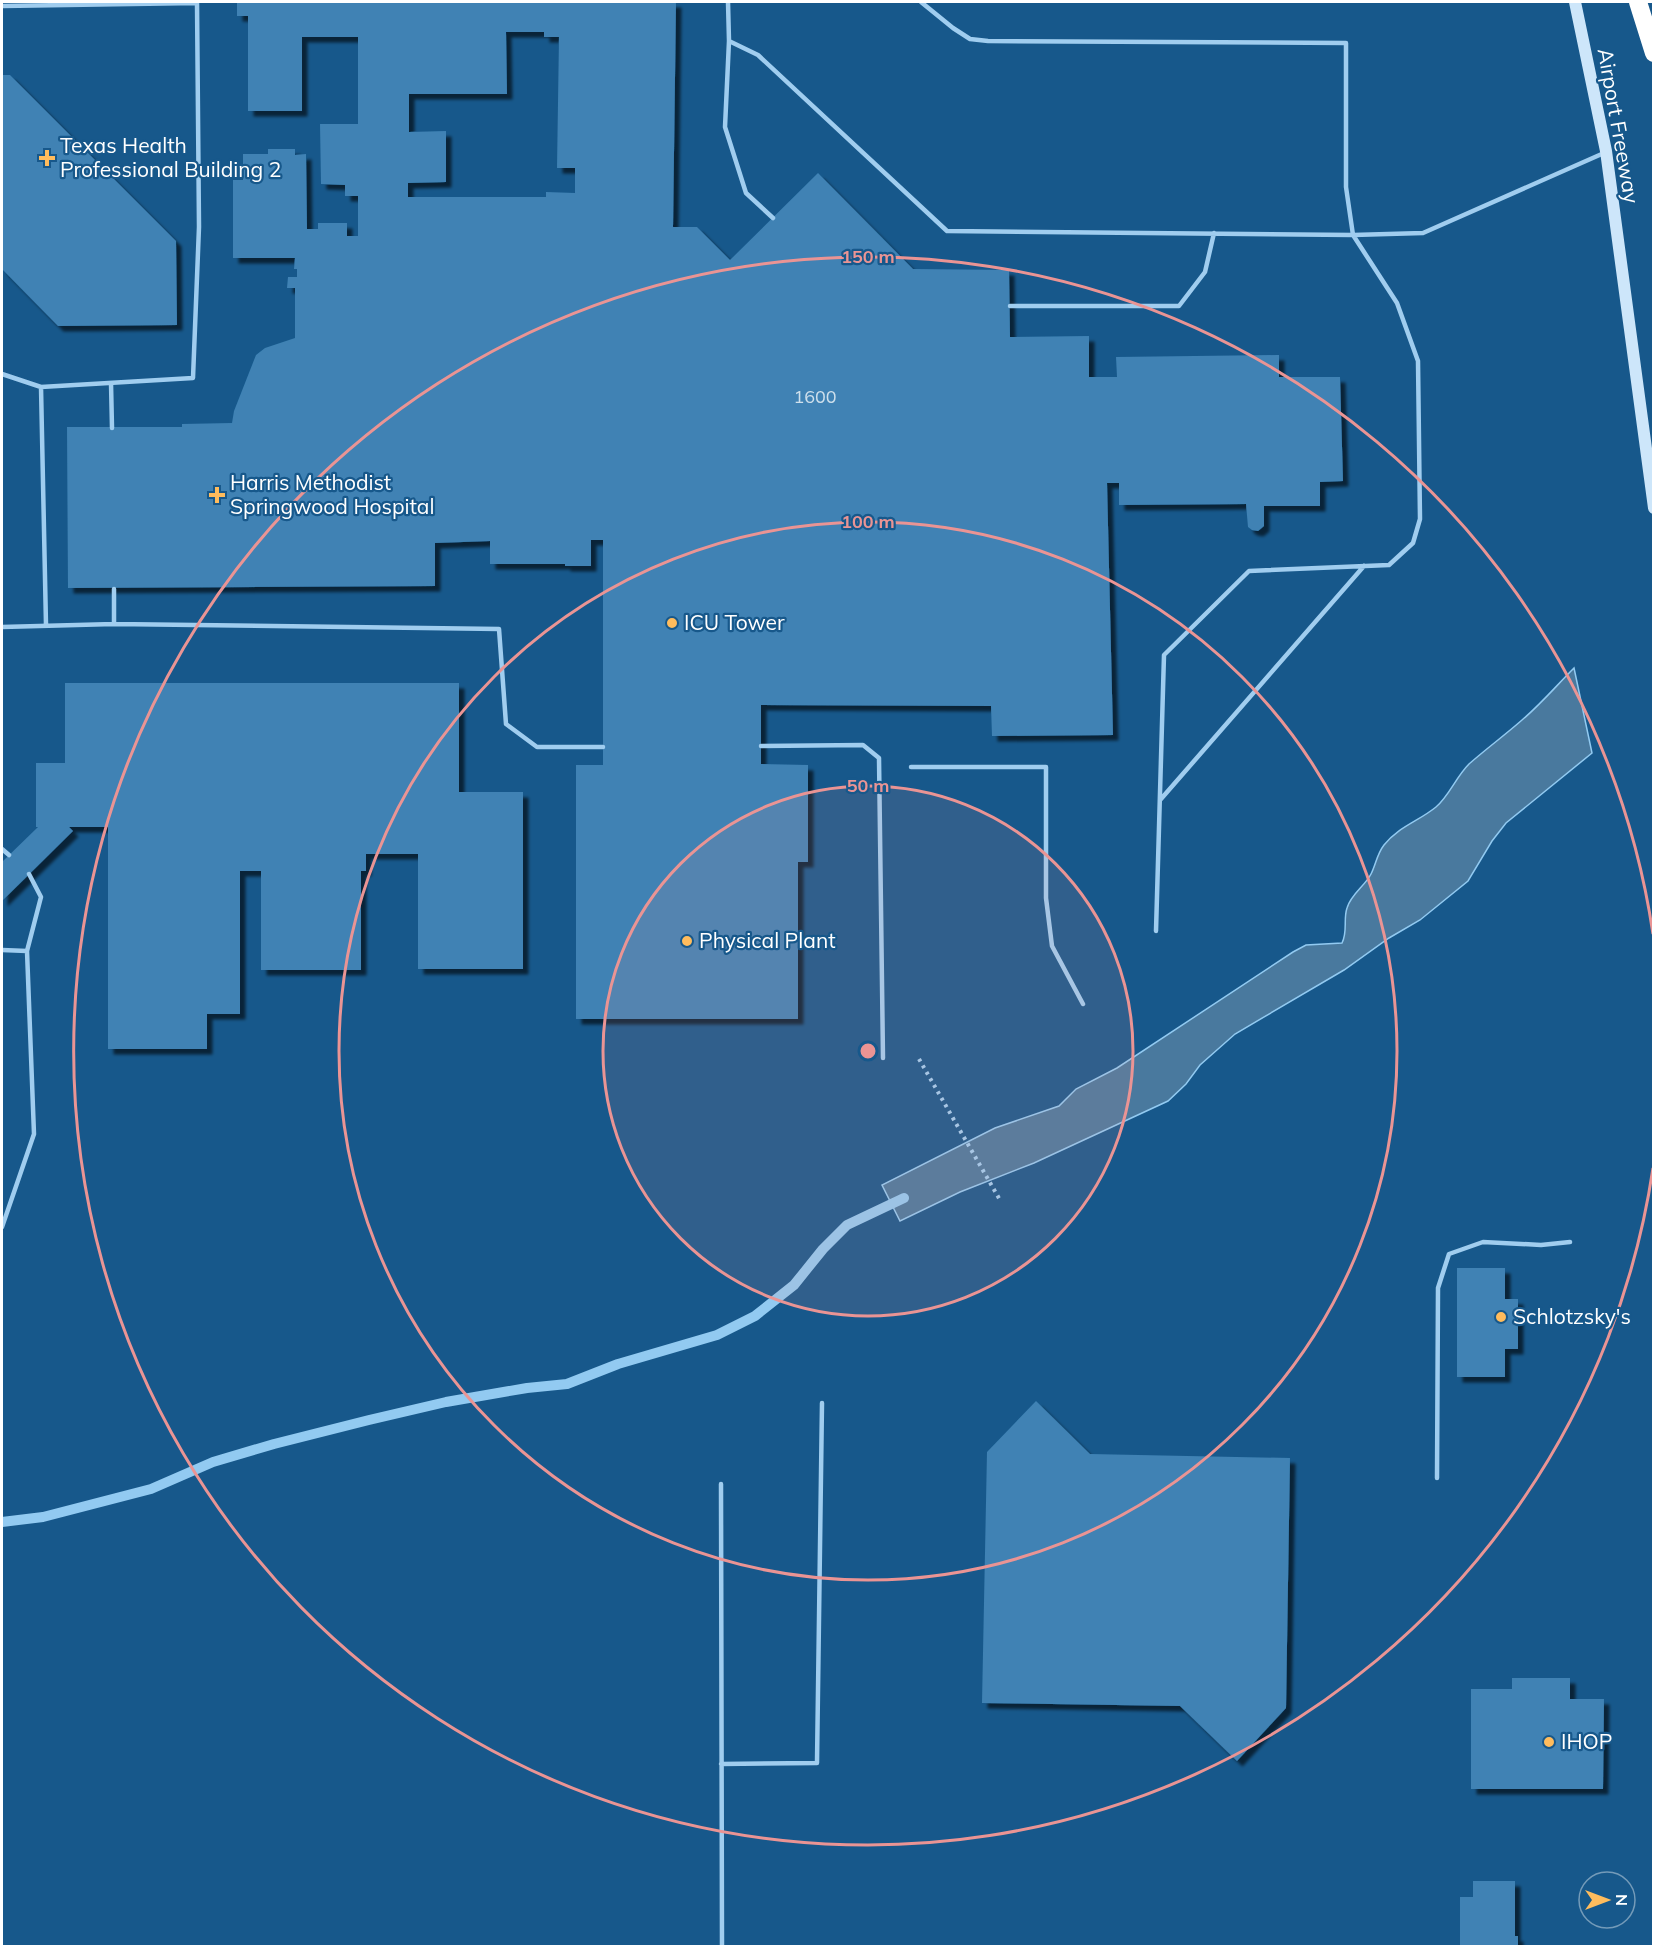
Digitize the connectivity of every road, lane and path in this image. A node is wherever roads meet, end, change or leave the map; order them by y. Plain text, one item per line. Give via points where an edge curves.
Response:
1 (197, 2) edge
2 (728, 2) edge
3 (921, 2) edge
4 (1575, 2) edge
5 (1638, 2) edge
6 (2, 6) edge
7 (729, 41) junction
8 (1653, 53) edge
9 (1606, 152) junction
10 (773, 218) dead end
11 (1214, 233) junction
12 (1353, 235) junction
13 (1010, 306) dead end
14 (2, 374) edge
15 (111, 383) junction
16 (41, 387) junction
17 (112, 428) dead end
18 (1653, 508) edge
19 (1364, 566) junction
20 (114, 589) dead end
21 (114, 624) junction
22 (46, 626) junction
23 (2, 627) edge
24 (761, 746) dead end
25 (603, 747) dead end
26 (911, 767) dead end
27 (1160, 800) junction
28 (2, 849) edge
29 (9, 855) dead end
30 (29, 874) dead end
31 (1156, 931) dead end
32 (2, 950) edge
33 (27, 951) junction
34 (1083, 1004) dead end
35 (883, 1058) dead end
36 (919, 1059) dead end
37 (1000, 1200) dead end
38 (2, 1227) edge
39 (1570, 1242) dead end
40 (822, 1403) dead end
41 (1437, 1478) dead end
42 (721, 1484) dead end
43 (721, 1764) junction
44 (722, 1947) edge

1 - 6 lane
1 - 15 lane via 199,227 193,378
2 - 7 lane
3 - 12 lane via 970,39 1346,43 1346,187
4 - 9 main road, Airport Freeway
5 - 8 highway
7 - 10 lane via 726,127 746,193
7 - 11 lane via 758,55 947,231
9 - 12 lane via 1423,233
9 - 18 main road, Airport Freeway
11 - 12 lane
11 - 13 lane via 1205,272 1179,306
12 - 19 lane via 1397,303 1418,361 1420,519 1413,543 1389,565
14 - 16 lane
15 - 16 lane
15 - 17 lane
16 - 22 lane
19 - 27 lane
19 - 27 lane via 1249,570 1164,655
20 - 21 lane
21 - 22 lane
21 - 25 lane via 499,629 506,724 537,747
22 - 23 lane
24 - 35 lane via 863,745 879,758
26 - 34 lane via 1046,767 1046,898 1052,946
27 - 31 lane
28 - 29 lane
30 - 33 lane via 41,897
32 - 33 lane
33 - 38 lane via 34,1134
36 - 37 path
39 - 41 lane via 1483,1242 1449,1254 1438,1288
40 - 43 lane via 817,1763
42 - 43 lane
43 - 44 lane

